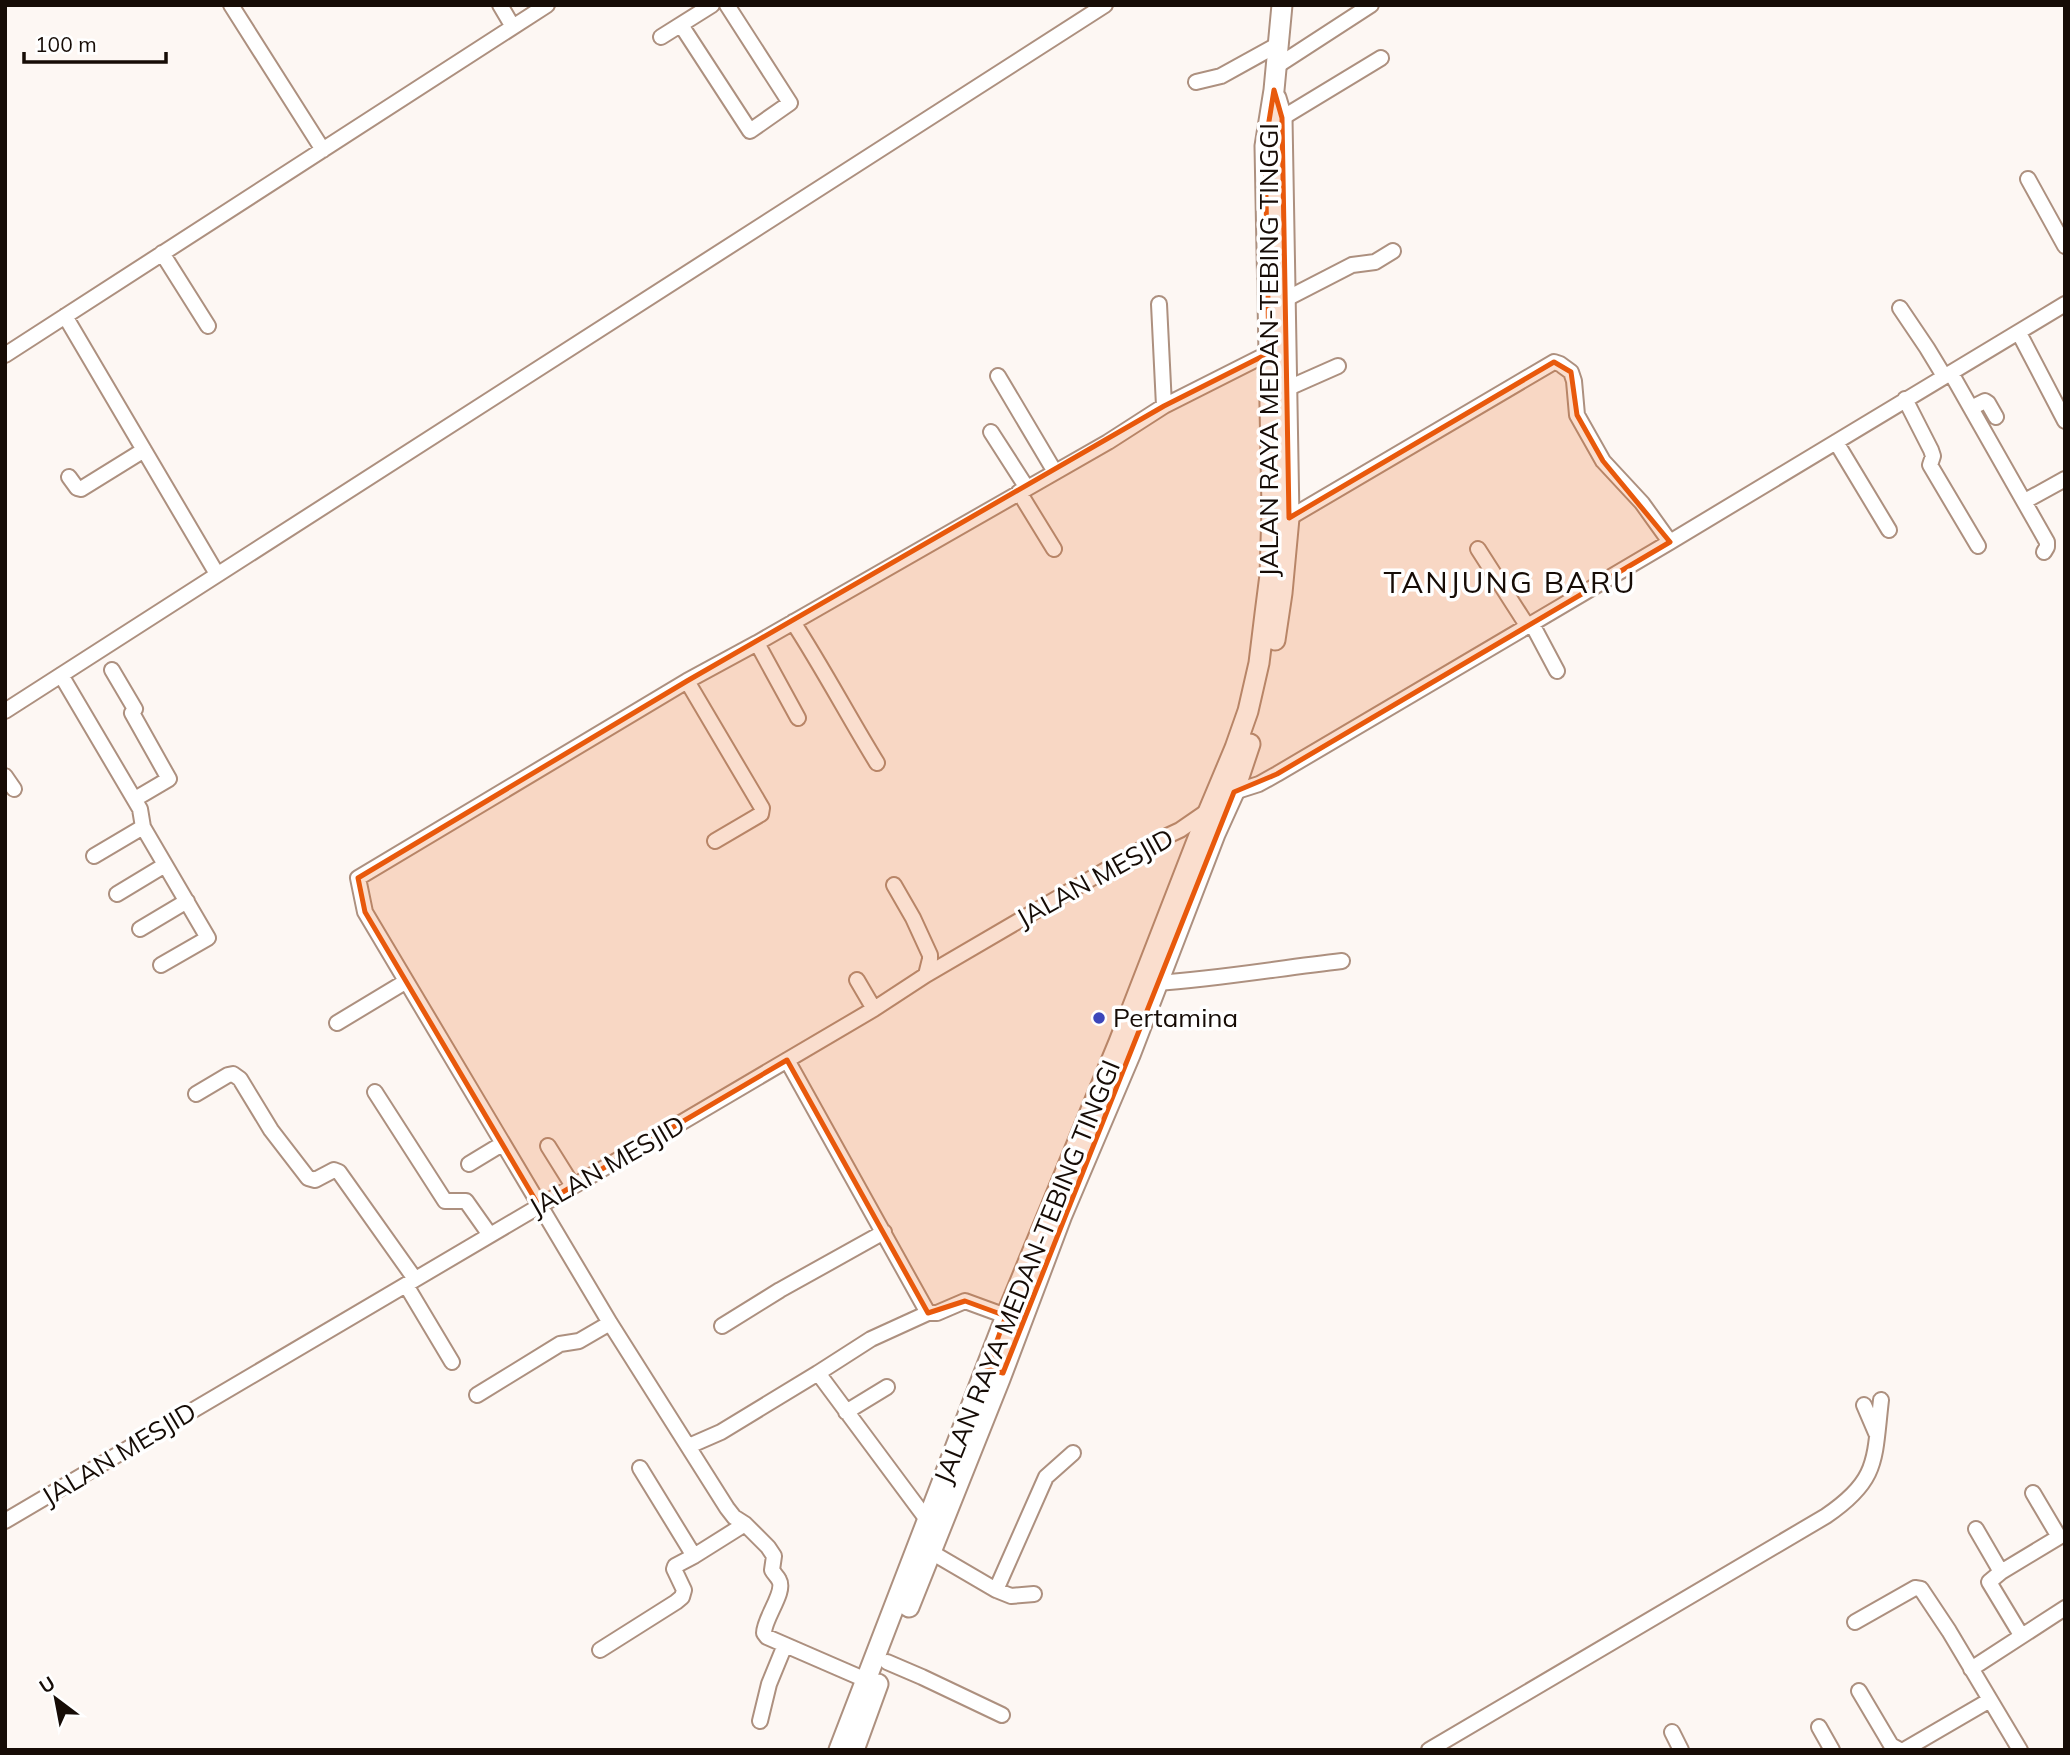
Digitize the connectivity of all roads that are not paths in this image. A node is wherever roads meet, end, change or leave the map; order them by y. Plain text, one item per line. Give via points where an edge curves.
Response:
1 (231, 5) edge
2 (500, 5) edge
3 (547, 5) edge
4 (712, 5) edge
5 (726, 5) edge
6 (1105, 5) edge
7 (1282, 5) edge
8 (1371, 5) edge
9 (681, 25) junction
10 (513, 27) junction
11 (661, 37) dead end
12 (1279, 44) junction
13 (1381, 58) dead end
14 (1277, 66) junction
15 (1196, 82) dead end
16 (1274, 90) junction
17 (1282, 118) junction
18 (323, 150) junction
19 (2028, 179) dead end
20 (2065, 246) edge
21 (1393, 251) dead end
22 (162, 253) junction
23 (1286, 299) junction
24 (1159, 304) dead end
25 (2065, 304) edge
26 (1900, 308) dead end
27 (65, 316) junction
28 (208, 326) dead end
29 (2019, 333) junction
30 (1269, 353) junction
31 (5, 355) edge
32 (1338, 366) dead end
33 (1947, 374) junction
34 (998, 376) dead end
35 (1286, 389) junction
36 (1905, 399) junction
37 (1164, 406) junction
38 (1971, 408) junction
39 (1996, 417) dead end
40 (2065, 421) edge
41 (991, 432) dead end
42 (1836, 442) junction
43 (144, 450) junction
44 (1055, 472) junction
45 (69, 477) dead end
46 (2065, 479) edge
47 (1023, 490) junction
48 (2025, 501) junction
49 (1289, 517) junction
50 (1889, 530) dead end
51 (1670, 542) junction
52 (1978, 546) dead end
53 (1054, 549) dead end
54 (1478, 549) dead end
55 (2043, 552) dead end
56 (218, 574) junction
57 (793, 622) junction
58 (1530, 626) junction
59 (757, 643) junction
60 (112, 670) dead end
61 (1557, 671) dead end
62 (61, 675) junction
63 (687, 681) junction
64 (5, 711) edge
65 (798, 718) dead end
66 (877, 763) dead end
67 (5, 776) edge
68 (14, 789) dead end
69 (1234, 792) junction
70 (135, 799) junction
71 (1209, 810) junction
72 (143, 827) junction
73 (715, 841) dead end
74 (93, 856) dead end
75 (165, 865) junction
76 (894, 885) dead end
77 (117, 894) dead end
78 (187, 901) junction
79 (140, 929) dead end
80 (1342, 961) dead end
81 (161, 965) dead end
82 (926, 975) junction
83 (857, 980) dead end
84 (405, 982) junction
85 (1156, 983) junction
86 (874, 1009) junction
87 (337, 1023) dead end
88 (787, 1060) junction
89 (375, 1092) dead end
90 (196, 1094) dead end
91 (502, 1144) junction
92 (548, 1146) dead end
93 (469, 1164) dead end
94 (573, 1186) junction
95 (539, 1206) junction
96 (884, 1231) junction
97 (489, 1235) junction
98 (410, 1282) junction
99 (928, 1312) junction
100 (1006, 1315) junction
101 (610, 1323) junction
102 (722, 1326) dead end
103 (452, 1362) dead end
104 (995, 1371) junction
105 (818, 1373) junction
106 (887, 1387) dead end
107 (477, 1395) dead end
108 (1881, 1401) dead end
109 (1864, 1405) dead end
110 (846, 1412) junction
111 (1877, 1435) junction
112 (690, 1446) junction
113 (1073, 1453) dead end
114 (640, 1468) dead end
115 (2033, 1493) dead end
116 (5, 1521) edge
117 (928, 1521) junction
118 (744, 1524) junction
119 (1976, 1529) dead end
120 (931, 1552) junction
121 (694, 1556) junction
122 (2001, 1572) junction
123 (996, 1590) junction
124 (1034, 1594) dead end
125 (2065, 1608) edge
126 (1855, 1622) dead end
127 (2021, 1635) junction
128 (785, 1645) junction
129 (600, 1650) dead end
130 (887, 1662) junction
131 (1971, 1669) junction
132 (866, 1680) junction
133 (1859, 1691) dead end
134 (1990, 1700) junction
135 (1002, 1715) dead end
136 (760, 1721) dead end
137 (1819, 1727) dead end
138 (1672, 1732) dead end
139 (853, 1749) edge
140 (1429, 1750) edge
141 (1681, 1750) edge
142 (1832, 1750) edge
143 (1902, 1750) edge
144 (2020, 1750) edge

1 - 18 street
2 - 10 street
3 - 10 street
4 - 9 street
5 - 9 street via 790,103 750,131
6 - 56 street
7 - 12 highway, JALAN RAYA MEDAN-TEBING TINGGI
8 - 14 street
9 - 11 street
10 - 18 street
12 - 14 highway, JALAN RAYA MEDAN-TEBING TINGGI
12 - 15 street via 1222,76
13 - 17 street
14 - 16 highway, JALAN RAYA MEDAN-TEBING TINGGI
16 - 17 highway, JALAN RAYA MEDAN-TEBING TINGGI
16 - 30 highway, JALAN RAYA MEDAN-TEBING TINGGI via 1265,146
17 - 23 highway, JALAN RAYA MEDAN-TEBING TINGGI
18 - 22 street
19 - 20 street
21 - 23 street via 1375,262 1353,265
22 - 27 street
22 - 28 street
23 - 35 highway, JALAN RAYA MEDAN-TEBING TINGGI
24 - 37 street
25 - 29 street
26 - 33 street
27 - 31 street
27 - 43 street
29 - 33 street
29 - 40 street
30 - 37 street
30 - 71 highway, JALAN RAYA MEDAN-TEBING TINGGI via 1272,509 1261,651 1236,748
32 - 35 street
33 - 36 street
33 - 38 street
34 - 44 street
35 - 49 highway, JALAN RAYA MEDAN-TEBING TINGGI
36 - 42 street
36 - 52 street via 1933,454 1930,465
37 - 44 street
38 - 39 street via 1985,401
38 - 48 street
41 - 47 street
42 - 50 street
42 - 51 street
43 - 45 street via 80,489
43 - 56 street
44 - 47 street
46 - 48 street
47 - 53 street
47 - 57 street
48 - 55 street via 2047,542
49 - 51 street via 1554,362 1571,372 1577,415 1603,461
49 - 69 highway, JALAN RAYA MEDAN-TEBING TINGGI via 1272,664
51 - 58 street
54 - 58 street
56 - 62 street
57 - 59 street
57 - 66 street
58 - 61 street
58 - 69 street via 1277,774
59 - 63 street
59 - 65 street
60 - 70 street via 170,779
62 - 64 street
62 - 70 street
63 - 73 street via 762,808 761,814
63 - 84 street via 358,878 365,912
67 - 68 street
69 - 85 highway, JALAN RAYA MEDAN-TEBING TINGGI
70 - 72 street
71 - 82 street, JALAN MESJID
71 - 100 highway, JALAN RAYA MEDAN-TEBING TINGGI
72 - 74 street
72 - 75 street
75 - 77 street
75 - 78 street
76 - 82 street via 930,955
78 - 79 street
78 - 81 street via 208,938
80 - 85 street
82 - 86 street, JALAN MESJID
83 - 86 street
84 - 87 street
84 - 91 street
85 - 104 highway, JALAN RAYA MEDAN-TEBING TINGGI via 1117,1087
86 - 88 street, JALAN MESJID
88 - 94 street, JALAN MESJID
88 - 96 street
89 - 97 street via 445,1201 466,1201
90 - 98 street via 233,1074 240,1079 308,1178 340,1172
91 - 93 street
91 - 95 street
92 - 94 street
94 - 95 street, JALAN MESJID
95 - 97 street, JALAN MESJID
95 - 101 street
96 - 99 street
96 - 102 street
97 - 98 street, JALAN MESJID
98 - 103 street
98 - 116 street, JALAN MESJID
99 - 100 street via 937,1313 965,1301
99 - 105 street via 871,1339
100 - 104 highway, JALAN RAYA MEDAN-TEBING TINGGI
101 - 107 street via 579,1341 560,1344
101 - 112 street
104 - 117 highway, JALAN RAYA MEDAN-TEBING TINGGI
104 - 120 highway, JALAN RAYA MEDAN-TEBING TINGGI
105 - 110 street
105 - 112 street
106 - 110 street
108 - 111 street
109 - 111 street
110 - 117 street
111 - 140 street via 1871,1469 1847,1502
112 - 118 street via 727,1508
113 - 123 street via 1046,1477
114 - 121 street
115 - 122 street via 2059,1537
117 - 132 highway, JALAN RAYA MEDAN-TEBING TINGGI
118 - 121 street
118 - 128 street via 774,1556 772,1570 780,1580 780,1590 763,1629 767,1637
119 - 122 street
120 - 123 street
120 - 130 highway, JALAN RAYA MEDAN-TEBING TINGGI
121 - 129 street via 674,1567 684,1590 682,1597
122 - 127 street via 1991,1579 1990,1586
123 - 124 street via 1011,1596
125 - 127 street
126 - 131 street via 1921,1589
127 - 131 street
128 - 132 street
128 - 136 street
130 - 135 street
130 - 139 highway, JALAN RAYA MEDAN-TEBING TINGGI
131 - 134 street
132 - 139 highway, JALAN RAYA MEDAN-TEBING TINGGI
133 - 143 street via 1891,1745
134 - 143 street
134 - 144 street
137 - 142 street
138 - 141 street

